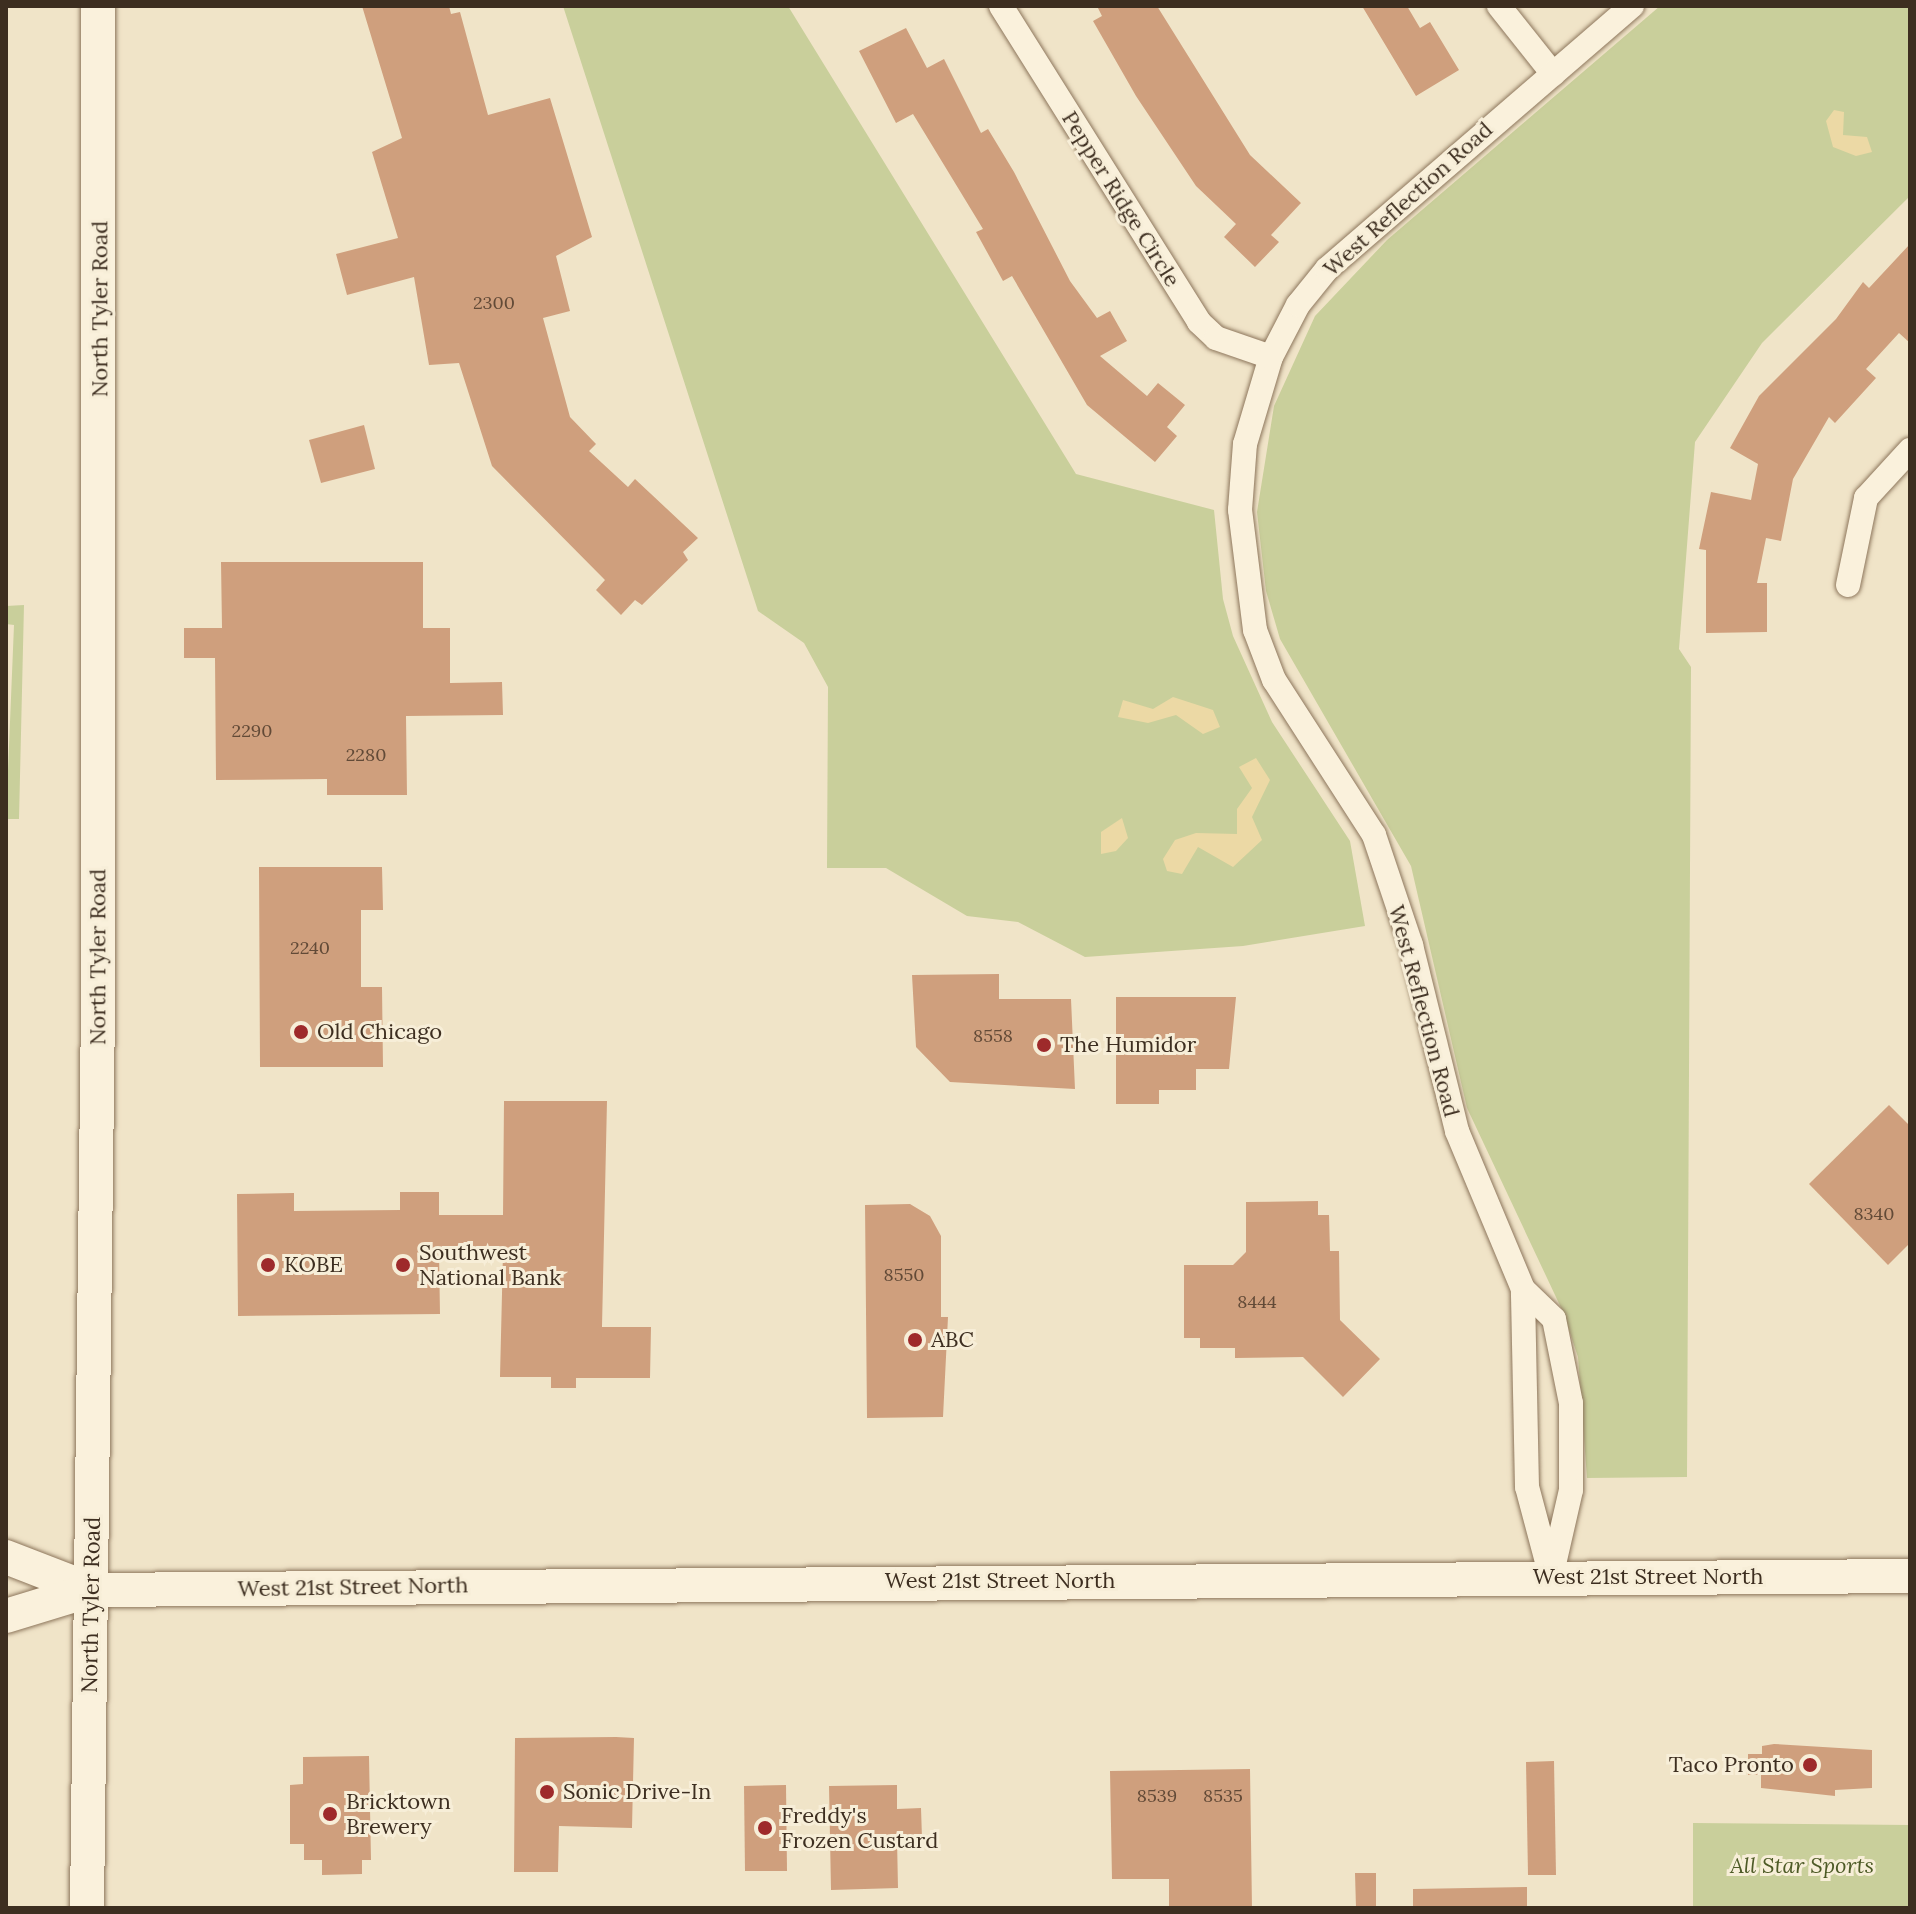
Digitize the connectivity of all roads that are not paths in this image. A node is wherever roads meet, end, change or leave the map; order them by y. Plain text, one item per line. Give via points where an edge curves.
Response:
1 (98, 6) edge
2 (1001, 6) edge
3 (1499, 6) edge
4 (1632, 6) edge
5 (1553, 74) junction
6 (1271, 357) junction
7 (1910, 450) edge
8 (1900, 478) edge
9 (1848, 585) dead end
10 (1523, 1289) junction
11 (6, 1557) edge
12 (1910, 1576) edge
13 (1551, 1577) junction
14 (91, 1590) junction
15 (6, 1616) edge
16 (87, 1908) edge

1 - 14 main road, North Tyler Road via 98,1003
2 - 6 street, Pepper Ridge Circle via 1199,322 1216,338
3 - 5 street
4 - 5 street, West Reflection Road
5 - 6 street, West Reflection Road via 1327,269 1298,305
6 - 10 street, West Reflection Road via 1245,444 1240,510 1255,630 1274,680 1351,791 1374,835 1411,945 1457,1131
7 - 8 street
8 - 9 street via 1866,498
10 - 13 street, West Reflection Road via 1527,1487
10 - 13 street, West Reflection Road via 1554,1319 1571,1403 1571,1490
11 - 14 main road, West 21st Street North
12 - 13 main road, West 21st Street North
13 - 14 main road, West 21st Street North
14 - 15 main road, West 21st Street North
14 - 16 main road, North Tyler Road

